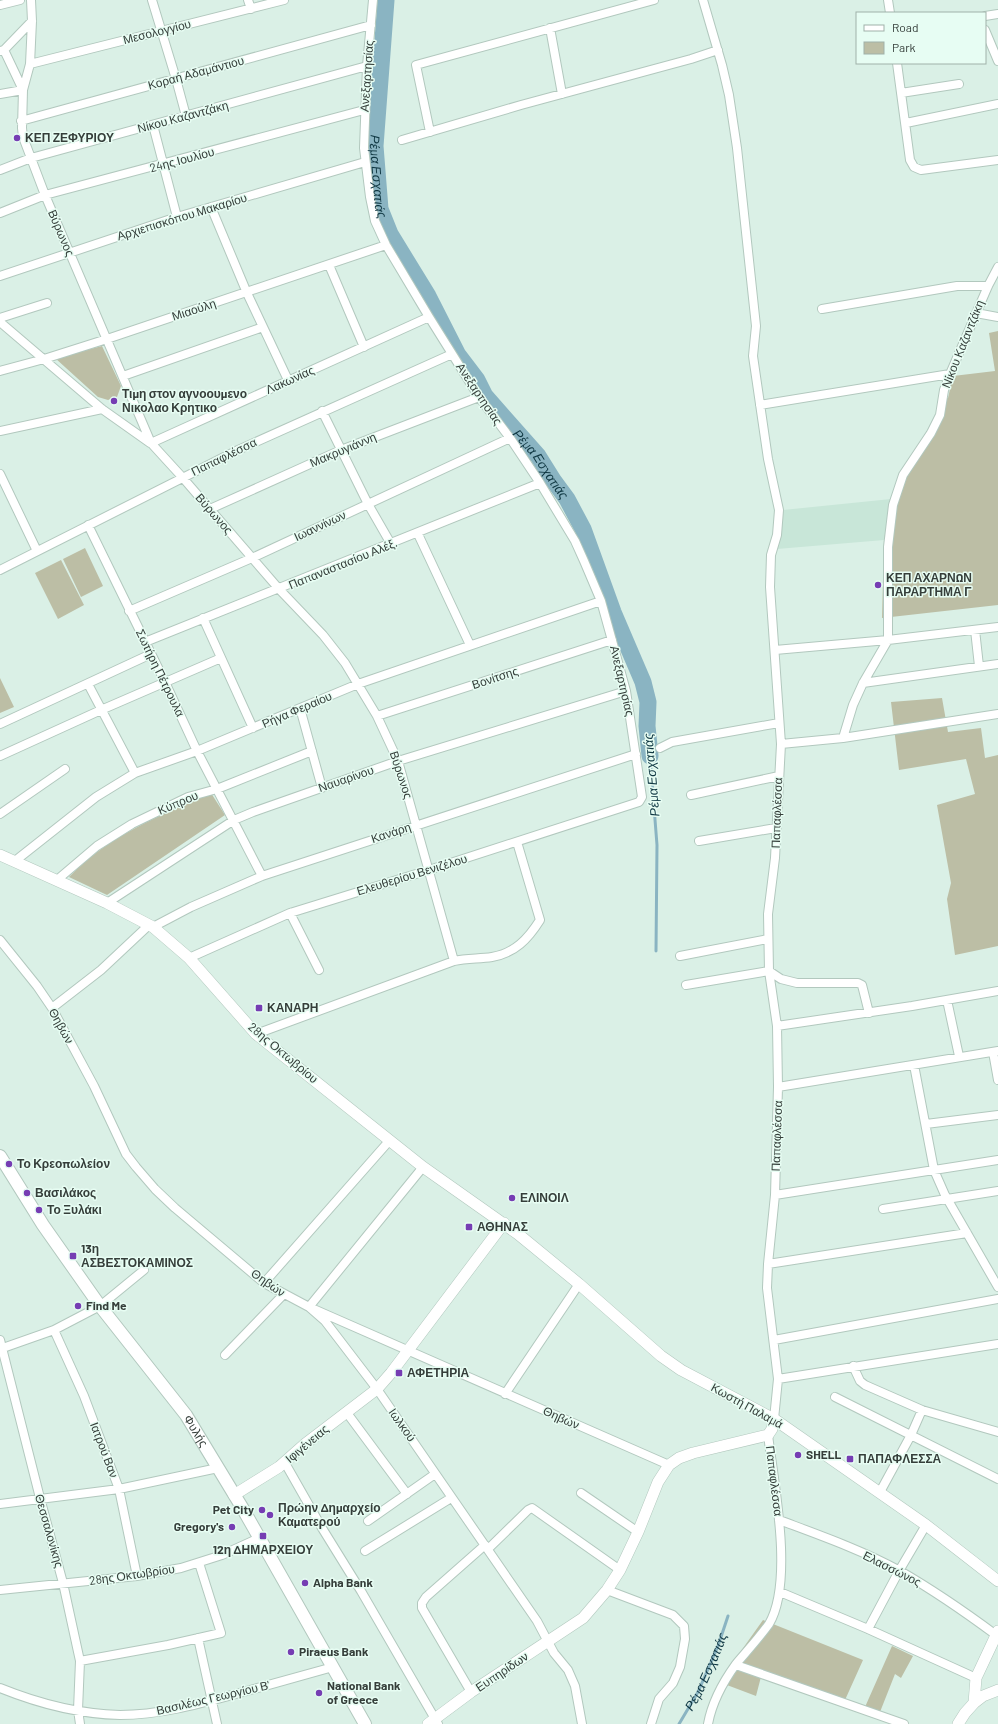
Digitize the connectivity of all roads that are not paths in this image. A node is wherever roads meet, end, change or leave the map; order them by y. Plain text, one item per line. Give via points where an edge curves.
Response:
1 (20, 0) edge
2 (31, 0) edge
3 (152, 0) edge
4 (248, 0) edge
5 (284, 0) edge
6 (373, 0) edge
7 (654, 0) edge
8 (704, 0) edge
9 (888, 0) edge
10 (0, 5) edge
11 (251, 9) junction
12 (890, 12) edge
13 (998, 14) edge
14 (986, 16) edge
15 (32, 20) junction
16 (371, 25) junction
17 (550, 28) junction
18 (160, 31) junction
19 (986, 32) edge
20 (2, 50) edge
21 (718, 50) junction
22 (996, 50) edge
23 (998, 60) edge
24 (30, 64) junction
25 (897, 64) edge
26 (367, 66) junction
27 (176, 79) junction
28 (959, 84) dead end
29 (23, 90) junction
30 (901, 93) junction
31 (0, 94) edge
32 (562, 94) junction
33 (998, 104) edge
34 (364, 110) junction
35 (186, 116) junction
36 (22, 121) junction
37 (906, 123) junction
38 (153, 125) junction
39 (430, 132) junction
40 (402, 140) dead end
41 (32, 158) junction
42 (998, 160) edge
43 (365, 162) junction
44 (164, 165) junction
45 (0, 170) edge
46 (45, 195) junction
47 (211, 207) junction
48 (0, 213) edge
49 (177, 217) junction
50 (386, 245) junction
51 (70, 252) junction
52 (329, 265) junction
53 (998, 267) edge
54 (0, 276) edge
55 (988, 286) junction
56 (247, 293) junction
57 (46, 303) dead end
58 (822, 309) dead end
59 (976, 313) junction
60 (429, 317) junction
61 (998, 317) edge
62 (0, 318) edge
63 (0, 322) edge
64 (263, 327) junction
65 (107, 339) junction
66 (364, 347) junction
67 (452, 354) junction
68 (44, 359) junction
69 (0, 371) edge
70 (950, 374) junction
71 (123, 376) junction
72 (288, 380) junction
73 (479, 397) junction
74 (760, 405) junction
75 (102, 409) junction
76 (322, 411) junction
77 (0, 431) edge
78 (510, 438) junction
79 (150, 443) junction
80 (341, 450) junction
81 (0, 474) edge
82 (183, 478) junction
83 (540, 483) junction
84 (368, 504) junction
85 (210, 509) junction
86 (88, 525) junction
87 (418, 534) junction
88 (391, 544) junction
89 (37, 551) junction
90 (252, 558) junction
91 (0, 570) edge
92 (280, 589) junction
93 (601, 601) junction
94 (129, 611) junction
95 (203, 618) junction
96 (998, 627) edge
97 (975, 630) junction
98 (612, 640) junction
99 (888, 640) junction
100 (145, 642) junction
101 (470, 645) junction
102 (775, 650) junction
103 (151, 654) junction
104 (221, 658) junction
105 (998, 664) edge
106 (979, 666) junction
107 (166, 682) junction
108 (863, 683) junction
109 (88, 684) junction
110 (358, 684) junction
111 (626, 691) junction
112 (300, 708) junction
113 (101, 710) junction
114 (998, 714) edge
115 (377, 716) junction
116 (779, 723) junction
117 (0, 724) edge
118 (253, 728) junction
119 (843, 738) junction
120 (781, 744) junction
121 (660, 748) dead end
122 (312, 750) junction
123 (197, 751) junction
124 (636, 754) junction
125 (0, 756) edge
126 (398, 761) junction
127 (65, 769) dead end
128 (135, 773) junction
129 (779, 776) junction
130 (322, 788) junction
131 (217, 789) junction
132 (692, 795) dead end
133 (638, 802) joint
134 (0, 814) edge
135 (234, 820) junction
136 (416, 824) junction
137 (776, 828) junction
138 (699, 841) dead end
139 (517, 842) junction
140 (0, 854) edge
141 (15, 861) junction
142 (429, 870) junction
143 (262, 876) junction
144 (57, 880) junction
145 (107, 903) junction
146 (290, 913) junction
147 (151, 926) junction
148 (768, 939) junction
149 (0, 940) edge
150 (680, 956) dead end
151 (189, 958) junction
152 (454, 961) junction
153 (319, 970) dead end
154 (769, 971) junction
155 (686, 985) dead end
156 (998, 991) edge
157 (947, 1000) junction
158 (52, 1008) junction
159 (869, 1012) junction
160 (777, 1026) junction
161 (256, 1034) junction
162 (996, 1051) edge
163 (959, 1056) junction
164 (914, 1065) junction
165 (998, 1080) edge
166 (778, 1087) junction
167 (998, 1114) edge
168 (926, 1124) junction
169 (390, 1140) junction
170 (0, 1156) edge
171 (998, 1160) edge
172 (423, 1167) junction
173 (934, 1170) junction
174 (998, 1191) edge
175 (775, 1194) junction
176 (947, 1199) junction
177 (883, 1209) dead end
178 (504, 1223) junction
179 (967, 1233) junction
180 (768, 1264) junction
181 (144, 1270) dead end
182 (995, 1275) edge
183 (264, 1283) junction
184 (579, 1284) junction
185 (998, 1287) edge
186 (284, 1295) junction
187 (998, 1299) edge
188 (100, 1306) junction
189 (309, 1307) junction
190 (54, 1330) junction
191 (774, 1340) junction
192 (998, 1344) edge
193 (1, 1346) edge
194 (408, 1350) junction
195 (225, 1355) dead end
196 (853, 1366) junction
197 (778, 1379) junction
198 (377, 1389) junction
199 (505, 1394) junction
200 (835, 1397) dead end
201 (922, 1410) junction
202 (347, 1413) junction
203 (774, 1419) junction
204 (998, 1432) edge
205 (768, 1435) junction
206 (911, 1435) junction
207 (285, 1463) junction
208 (669, 1465) junction
209 (218, 1468) junction
210 (436, 1474) junction
211 (998, 1479) edge
212 (119, 1489) junction
213 (880, 1492) junction
214 (580, 1493) dead end
215 (407, 1494) junction
216 (234, 1495) junction
217 (40, 1498) junction
218 (451, 1498) junction
219 (0, 1504) edge
220 (779, 1520) junction
221 (368, 1521) dead end
222 (926, 1525) junction
223 (638, 1532) junction
224 (259, 1538) junction
225 (487, 1547) junction
226 (365, 1551) dead end
227 (199, 1563) junction
228 (620, 1570) junction
229 (899, 1571) junction
230 (136, 1576) junction
231 (997, 1578) edge
232 (64, 1583) junction
233 (0, 1590) edge
234 (607, 1590) junction
235 (780, 1592) junction
236 (868, 1629) junction
237 (997, 1633) edge
238 (198, 1638) junction
239 (548, 1641) junction
240 (80, 1661) junction
241 (736, 1665) junction
242 (333, 1667) junction
243 (976, 1678) junction
244 (0, 1688) edge
245 (998, 1690) edge
246 (471, 1692) junction
247 (212, 1700) junction
248 (974, 1702) junction
249 (78, 1710) junction
250 (434, 1722) edge
251 (80, 1724) edge
252 (217, 1724) edge
253 (364, 1724) edge
254 (582, 1724) edge
255 (651, 1724) edge
256 (708, 1724) edge
257 (904, 1724) edge
258 (958, 1724) edge

1 - 10 street
2 - 15 street, Βύρωνος
3 - 18 street
4 - 11 street
5 - 11 street, Μεσολογγίου
6 - 16 street, Ανεξαρτησίας
7 - 17 street
8 - 21 street, Παπαφλέσσα
9 - 12 street
11 - 18 street, Μεσολογγίου
13 - 14 street
15 - 20 street
15 - 24 street, Βύρωνος
16 - 26 street, Ανεξαρτησίας
16 - 27 street, Κοραή Αδαμάντιου
17 - 32 street
17 - 39 street via 416,65
18 - 24 street, Μεσολογγίου
18 - 27 street
19 - 22 street
20 - 29 street via 13,66
21 - 32 street
21 - 74 street, Παπαφλέσσα via 729,95 737,148 756,326 753,356
22 - 23 street
24 - 29 street, Βύρωνος
25 - 30 street
26 - 34 street, Ανεξαρτησίας
26 - 35 street, Νίκου Καζαντζάκη
27 - 35 street
27 - 36 street, Κοραή Αδαμάντιου
28 - 30 street
29 - 31 street
29 - 36 street, Βύρωνος
30 - 37 street
32 - 39 street
33 - 37 street
34 - 43 street, Ανεξαρτησίας
34 - 44 street, 24ης Ιουλίου
35 - 38 street, Νίκου Καζαντζάκη
36 - 41 street, Βύρωνος via 24,137
37 - 42 street via 910,160 914,167 921,170
38 - 41 street, Νίκου Καζαντζάκη
38 - 44 street
39 - 40 street
41 - 45 street, Νίκου Καζαντζάκη
41 - 46 street, Βύρωνος
43 - 47 street, Αρχιεπισκόπου Μακαρίου
43 - 50 street, Ανεξαρτησίας via 375,221
44 - 46 street, 24ης Ιουλίου
44 - 49 street
46 - 48 street, 24ης Ιουλίου
46 - 51 street, Βύρωνος
47 - 49 street, Αρχιεπισκόπου Μακαρίου
47 - 56 street
49 - 51 street, Αρχιεπισκόπου Μακαρίου
50 - 52 street, Μιαούλη
50 - 60 street, Ανεξαρτησίας
51 - 54 street, Αρχιεπισκόπου Μακαρίου
51 - 65 street, Βύρωνος
52 - 56 street, Μιαούλη
52 - 66 street
53 - 55 street, Νίκου Καζαντζάκη
55 - 58 street via 957,286
55 - 59 street, Νίκου Καζαντζάκη
56 - 64 street
56 - 65 street, Μιαούλη
57 - 62 street
59 - 61 street
59 - 70 street, Νίκου Καζαντζάκη
60 - 66 street, Λακωνίας
60 - 67 street, Ανεξαρτησίας
63 - 68 street
64 - 71 street
64 - 72 street
65 - 68 street, Μιαούλη
65 - 71 street, Βύρωνος
66 - 72 street, Λακωνίας
67 - 73 street, Ανεξαρτησίας
67 - 76 street, Παπαφλέσσα
68 - 69 street, Μιαούλη
68 - 75 street
70 - 74 street
70 - 99 street, Νίκου Καζαντζάκη via 944,390 940,415 903,475 893,505 888,547
71 - 79 street, Βύρωνος
72 - 79 street, Λακωνίας
73 - 78 street, Ανεξαρτησίας
73 - 80 street, Μακρυγιάννη
74 - 102 street, Παπαφλέσσα via 779,510 777,535 771,555 770,587
75 - 77 street
75 - 79 street
76 - 80 street
76 - 82 street, Παπαφλέσσα
78 - 83 street, Ανεξαρτησίας
78 - 84 street, Ιωαννίνων
79 - 82 street, Βύρωνος
80 - 84 street
80 - 85 street, Μακρυγιάννη
81 - 89 street
82 - 85 street, Βύρωνος
82 - 86 street, Παπαφλέσσα
83 - 87 street, Παπαναστασίου Αλέξ.
83 - 93 street, Ανεξαρτησίας via 575,541
84 - 88 street
84 - 90 street, Ιωαννίνων
85 - 90 street, Βύρωνος
86 - 89 street, Παπαφλέσσα
86 - 94 street, Σωτήρη Πέτρουλα
87 - 88 street, Παπαναστασίου Αλέξ.
87 - 101 street
88 - 92 street, Παπαναστασίου Αλέξ.
89 - 91 street, Παπαφλέσσα
90 - 92 street, Βύρωνος
90 - 94 street, Ιωαννίνων
92 - 95 street, Παπαναστασίου Αλέξ.
92 - 110 street, Βύρωνος via 323,635
93 - 98 street, Ανεξαρτησίας
93 - 101 street, Ρήγα Φεραίου
94 - 100 street, Σωτήρη Πέτρουλα
95 - 100 street, Παπαναστασίου Αλέξ.
95 - 104 street
96 - 97 street
97 - 99 street
97 - 106 street
98 - 111 street, Ανεξαρτησίας
98 - 115 street, Βονίτσης
99 - 102 street
99 - 108 street
100 - 103 street, Σωτήρη Πέτρουλα
101 - 110 street, Ρήγα Φεραίου
102 - 116 street, Παπαφλέσσα
103 - 107 street, Σωτήρη Πέτρουλα
103 - 109 street
104 - 107 street
104 - 118 street
105 - 106 street
106 - 108 street
107 - 113 street
107 - 123 street, Σωτήρη Πέτρουλα
108 - 119 street
109 - 113 street
109 - 117 street
110 - 112 street, Ρήγα Φεραίου
110 - 115 street, Βύρωνος
111 - 124 street, Ανεξαρτησίας
111 - 126 street, Ναυαρίνου
112 - 118 street, Ρήγα Φεραίου
112 - 122 street
113 - 125 street
113 - 128 street
114 - 119 street
115 - 126 street, Βύρωνος
116 - 120 street, Παπαφλέσσα
116 - 121 street via 672,742
118 - 123 street, Ρήγα Φεραίου
119 - 120 street
120 - 129 street, Παπαφλέσσα
122 - 130 street
122 - 131 street, Κύπρου
123 - 128 street, Ρήγα Φεραίου
123 - 131 street, Σωτήρη Πέτρουλα
124 - 133 street, Ανεξαρτησίας via 642,797
124 - 136 street, Κανάρη
126 - 130 street, Ναυαρίνου
126 - 136 street, Βύρωνος
127 - 134 street
128 - 141 street, Ρήγα Φεραίου via 96,796
129 - 132 street
129 - 137 street, Παπαφλέσσα
130 - 135 street, Ναυαρίνου
131 - 135 street, Σωτήρη Πέτρουλα
131 - 144 street, Κύπρου via 188,797 132,824 97,846
133 - 139 street, Ελευθερίου Βενιζέλου
135 - 143 street, Σωτήρη Πέτρουλα
135 - 145 street, Ναυαρίνου
136 - 142 street, Βύρωνος
136 - 143 street, Κανάρη
137 - 138 street
137 - 148 street, Παπαφλέσσα
139 - 142 street, Ελευθερίου Βενιζέλου
139 - 152 street via 540,920 526,940 505,953
140 - 141 street, 28ης Οκτωβρίου
141 - 144 street, 28ης Οκτωβρίου
142 - 146 street, Ελευθερίου Βενιζέλου
142 - 152 street, Βύρωνος
143 - 147 street, Κανάρη
144 - 145 street, 28ης Οκτωβρίου
145 - 147 street, 28ης Οκτωβρίου
146 - 151 street, Ελευθερίου Βενιζέλου
146 - 153 street
147 - 151 street, 28ης Οκτωβρίου
147 - 158 street, Κανάρη
148 - 150 street
148 - 154 street, Παπαφλέσσα
149 - 158 street, Θηβών
151 - 161 street, 28ης Οκτωβρίου
152 - 161 street
154 - 155 street
154 - 159 street via 782,979 797,983 858,983 862,985
154 - 160 street, Παπαφλέσσα
156 - 157 street
157 - 159 street
157 - 163 street
158 - 183 street, Θηβών via 94,1086 126,1154 136,1167 175,1208
159 - 160 street
160 - 166 street, Παπαφλέσσα
161 - 169 street, 28ης Οκτωβρίου
162 - 163 street
162 - 165 street
163 - 164 street
164 - 166 street
164 - 168 street
166 - 175 street, Παπαφλέσσα
167 - 168 street
168 - 173 street
169 - 172 street, 28ης Οκτωβρίου
169 - 183 street
170 - 188 main road, Φυλής
171 - 173 street
172 - 178 street, 28ης Οκτωβρίου
172 - 189 street
173 - 175 street
173 - 176 street
174 - 176 street
175 - 180 street, Παπαφλέσσα
176 - 177 street
176 - 179 street
178 - 184 street, Κωστή Παλαμά
178 - 194 street
179 - 180 street
179 - 182 street
180 - 191 street, Παπαφλέσσα via 767,1288
181 - 188 street
182 - 185 street
183 - 186 street, Θηβών
184 - 199 street
184 - 203 street, Κωστή Παλαμά via 680,1370
186 - 189 street, Θηβών
186 - 195 street
187 - 191 street
188 - 190 street
188 - 209 main road, Φυλής via 186,1415
189 - 194 street, Θηβών
189 - 198 street, Ιωλκού via 325,1321
190 - 193 street
190 - 212 street, Ιατρού Βαν via 84,1396
191 - 197 street, Παπαφλέσσα
192 - 196 street
193 - 217 street, Θεσσαλονίκης
194 - 198 street, Ιφιγένειας
194 - 199 street, Θηβών
196 - 197 street
196 - 201 street via 860,1381 865,1385
197 - 203 street, Παπαφλέσσα
198 - 202 street, Ιφιγένειας
198 - 210 street, Ιωλκού
199 - 208 street, Θηβών
200 - 206 street
201 - 204 street
201 - 206 street
202 - 207 street, Ιφιγένειας via 305,1444
202 - 215 street
203 - 205 street, Παπαφλέσσα
203 - 213 street, Κωστή Παλαμά
205 - 208 street, Ευπηρίδων via 692,1453
205 - 220 street, Παπαφλέσσα
206 - 211 street
206 - 213 street
207 - 216 street, Ιφιγένειας
207 - 250 street, Ευπηρίδων via 361,1590
208 - 223 street, Ευπηρίδων via 658,1482
209 - 212 street
209 - 216 main road, Φυλής
210 - 215 street
210 - 218 street, Ιωλκού
212 - 217 street
212 - 230 street, Ιατρού Βαν
213 - 222 street, Κωστή Παλαμά
214 - 223 street
215 - 221 street
216 - 224 main road, Φυλής
217 - 219 street
217 - 232 street, Θεσσαλονίκης
218 - 225 street, Ιωλκού
218 - 226 street
220 - 229 street, Ελασσώνος via 822,1536
220 - 235 street, Παπαφλέσσα
222 - 229 street
222 - 231 street, Κωστή Παλαμά
223 - 228 street, Ευπηρίδων
224 - 227 street, 28ης Οκτωβρίου
224 - 242 main road, Φυλής
225 - 228 street via 532,1508
225 - 239 street, Ιωλκού
225 - 246 street via 422,1603 422,1608
227 - 230 street, 28ης Οκτωβρίου
227 - 238 street via 221,1633
228 - 234 street, Ευπηρίδων
229 - 236 street
229 - 237 street, Ελασσώνος
230 - 232 street, 28ης Οκτωβρίου
232 - 233 street, 28ης Οκτωβρίου
232 - 240 street, Θεσσαλονίκης
234 - 239 street, Ευπηρίδων via 583,1618
234 - 255 street via 673,1614 684,1626 685,1639 680,1667 672,1683 658,1699
235 - 236 street
235 - 241 street, Παπαφλέσσα via 769,1623
236 - 243 street
237 - 243 street
238 - 240 street
238 - 247 street
239 - 246 street, Ευπηρίδων
239 - 254 street, Ιωλκού via 568,1670 575,1686
240 - 249 street, Θεσσαλονίκης
241 - 256 street, Παπαφλέσσα via 718,1693
241 - 257 street
242 - 247 street, Βασιλέως Γεωργίου Β'
242 - 253 main road, Φυλής
243 - 248 street
244 - 249 street, Βασιλέως Γεωργίου Β' via 29,1700
245 - 248 street
246 - 250 street, Ευπηρίδων
247 - 249 street, Βασιλέως Γεωργίου Β' via 164,1711 128,1714
247 - 252 street
248 - 258 street
249 - 251 street, Θεσσαλονίκης

